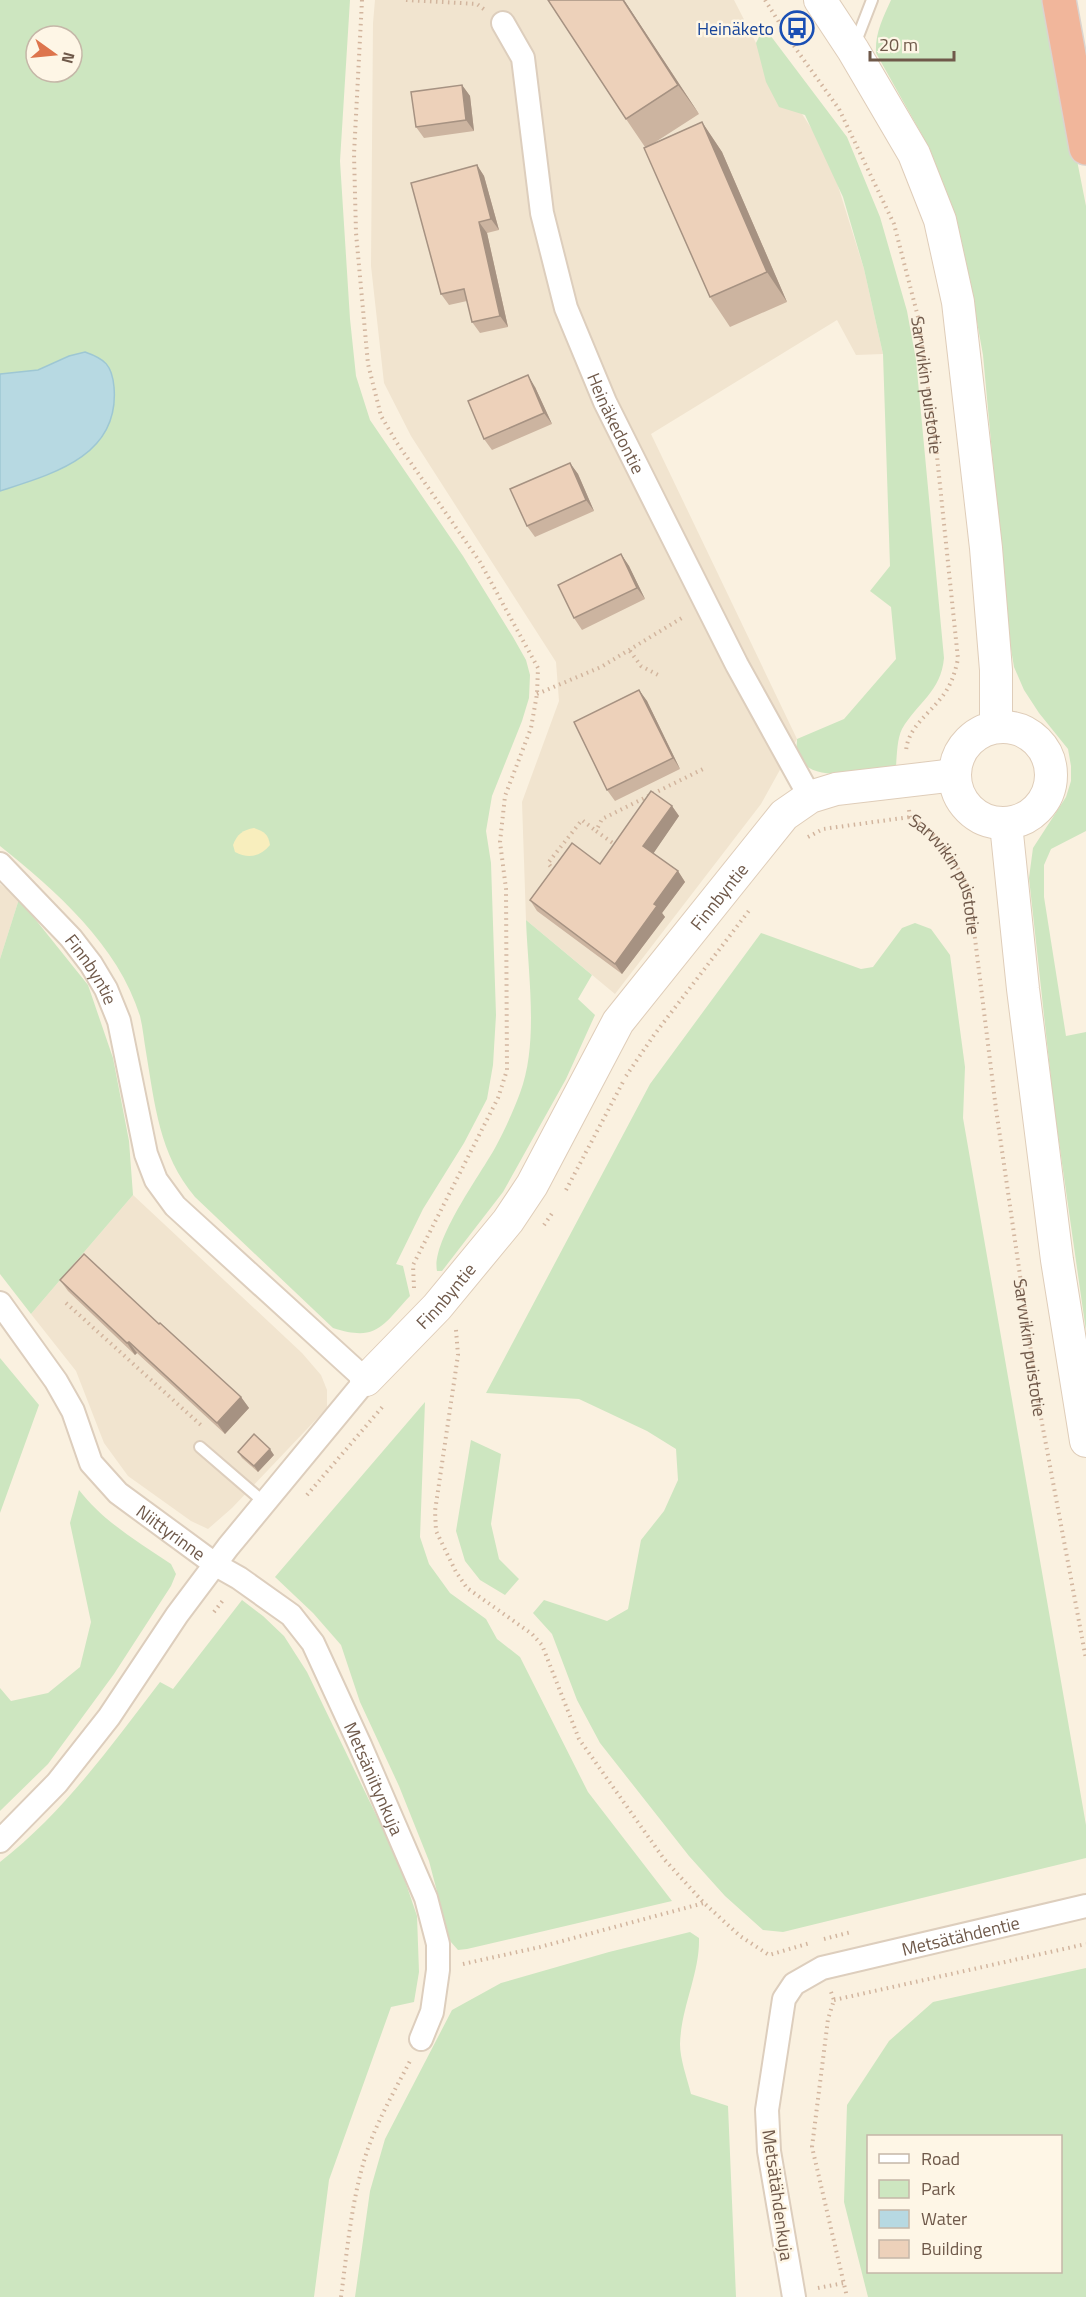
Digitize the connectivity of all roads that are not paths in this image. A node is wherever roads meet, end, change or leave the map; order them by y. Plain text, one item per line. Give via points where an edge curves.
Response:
1 (820, 0) edge
2 (872, 0) edge
3 (1059, 0) edge
4 (503, 23) road end
5 (853, 50) junction
6 (1086, 148) edge
7 (996, 727) junction
8 (955, 775) junction
9 (810, 796) junction
10 (1006, 824) junction
11 (0, 864) edge
12 (0, 1303) edge
13 (366, 1380) junction
14 (1086, 1441) edge
15 (200, 1447) road end
16 (265, 1503) junction
17 (216, 1565) junction
18 (0, 1841) edge
19 (1086, 1906) edge
20 (780, 2022) joint
21 (422, 2039) road end
22 (794, 2297) edge

1 - 5 main road
2 - 5 lane
3 - 6 highway
4 - 9 street, Heinäkedontie via 523,58 542,213 566,308 605,402 653,498 737,665
5 - 7 main road via 914,154 940,220 958,302 986,548 996,670
7 - 8 main road via 980,732 966,743
7 - 10 main road via 1014,727 1030,734 1050,761 1052,779 1038,810 1023,820
8 - 9 main road, Finnbyntie via 836,789
8 - 10 main road via 964,805 983,819
9 - 13 main road, Finnbyntie via 784,815 618,1022 532,1185 508,1221 438,1307
10 - 14 main road via 1057,1260
11 - 13 street, Finnbyntie via 71,938 106,989 119,1021 146,1154 156,1180 175,1206
12 - 17 street, Niittyrinne via 73,1411 91,1464 118,1493
13 - 16 street, Niittyrinne
15 - 16 lane
16 - 17 street, Niittyrinne
17 - 18 street via 177,1615 109,1717 57,1782
17 - 21 street, Metsäniitynkuja via 291,1615 313,1643 360,1745 426,1898 438,1944 432,2012
19 - 20 street, Metsätähdentie via 822,1968 794,1984 784,1999
20 - 22 street, Metsätähdenkuja via 767,2110 769,2151

